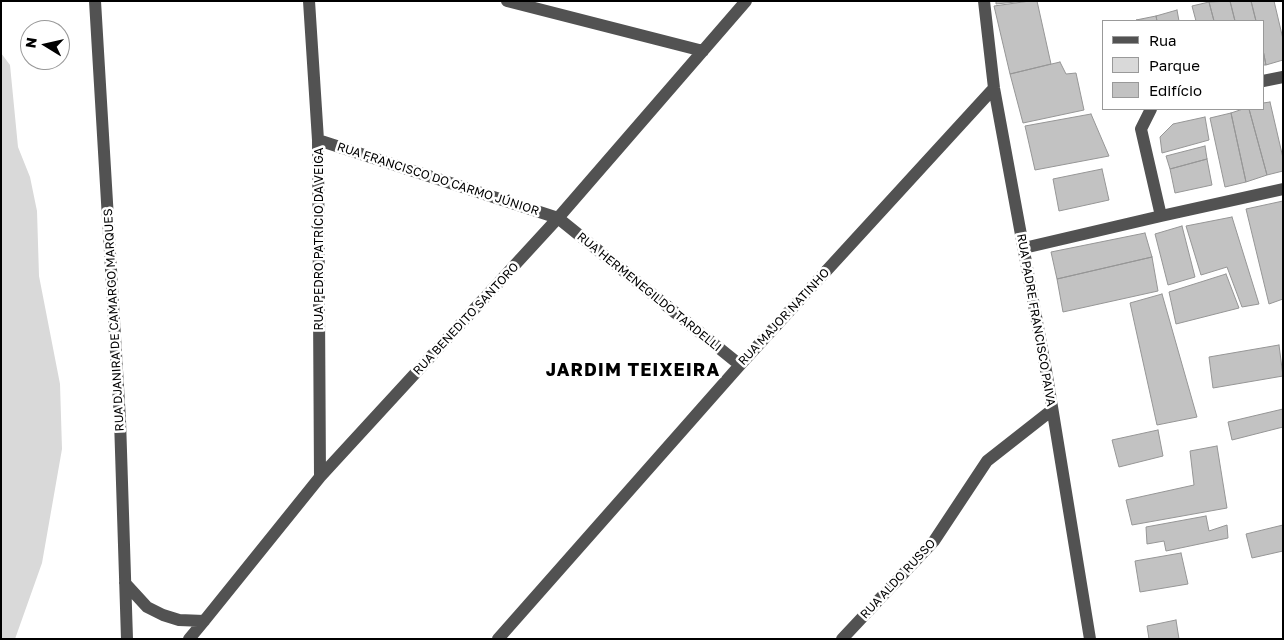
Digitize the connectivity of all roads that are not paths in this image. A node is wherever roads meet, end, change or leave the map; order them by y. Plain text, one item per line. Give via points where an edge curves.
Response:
1 (95, 1) edge
2 (309, 1) edge
3 (507, 1) edge
4 (746, 1) edge
5 (984, 1) edge
6 (703, 51) junction
7 (1283, 77) edge
8 (1264, 81) edge
9 (994, 88) junction
10 (1150, 110) edge
11 (318, 140) junction
12 (1283, 189) edge
13 (1161, 216) junction
14 (558, 218) junction
15 (1024, 248) junction
16 (740, 365) junction
17 (1052, 410) junction
18 (320, 477) junction
19 (125, 582) junction
20 (204, 621) junction
21 (127, 639) edge
22 (188, 639) edge
23 (498, 639) edge
24 (842, 639) edge
25 (1090, 639) edge

1 - 19 street, RUA DJANIRA DE CAMARGO MARQUES via 119,410
2 - 11 street, RUA PEDRO PATRÍCIO DA VEIGA
3 - 6 street
4 - 6 street, RUA BENEDITO SANTORO
5 - 9 street, RUA PADRE FRANCISCO PAIVA
6 - 14 street, RUA BENEDITO SANTORO
7 - 8 street
9 - 15 street, RUA PADRE FRANCISCO PAIVA
9 - 16 street, RUA MAJOR NATINHO
10 - 13 street via 1141,129
11 - 14 street, RUA FRANCISCO DO CARMO JÚNIOR
11 - 18 street, RUA PEDRO PATRÍCIO DA VEIGA
12 - 13 street
13 - 15 street
14 - 16 street, RUA HERMENEGILDO TARDELLI
14 - 18 street, RUA BENEDITO SANTORO
15 - 17 street, RUA PADRE FRANCISCO PAIVA
16 - 23 street, RUA MAJOR NATINHO
17 - 24 street, RUA ALDO RUSSO via 987,461 934,541
17 - 25 street, RUA PADRE FRANCISCO PAIVA
18 - 20 street, RUA BENEDITO SANTORO
19 - 20 street via 147,607 163,615 179,620
19 - 21 street, RUA DJANIRA DE CAMARGO MARQUES
20 - 22 street, RUA BENEDITO SANTORO

